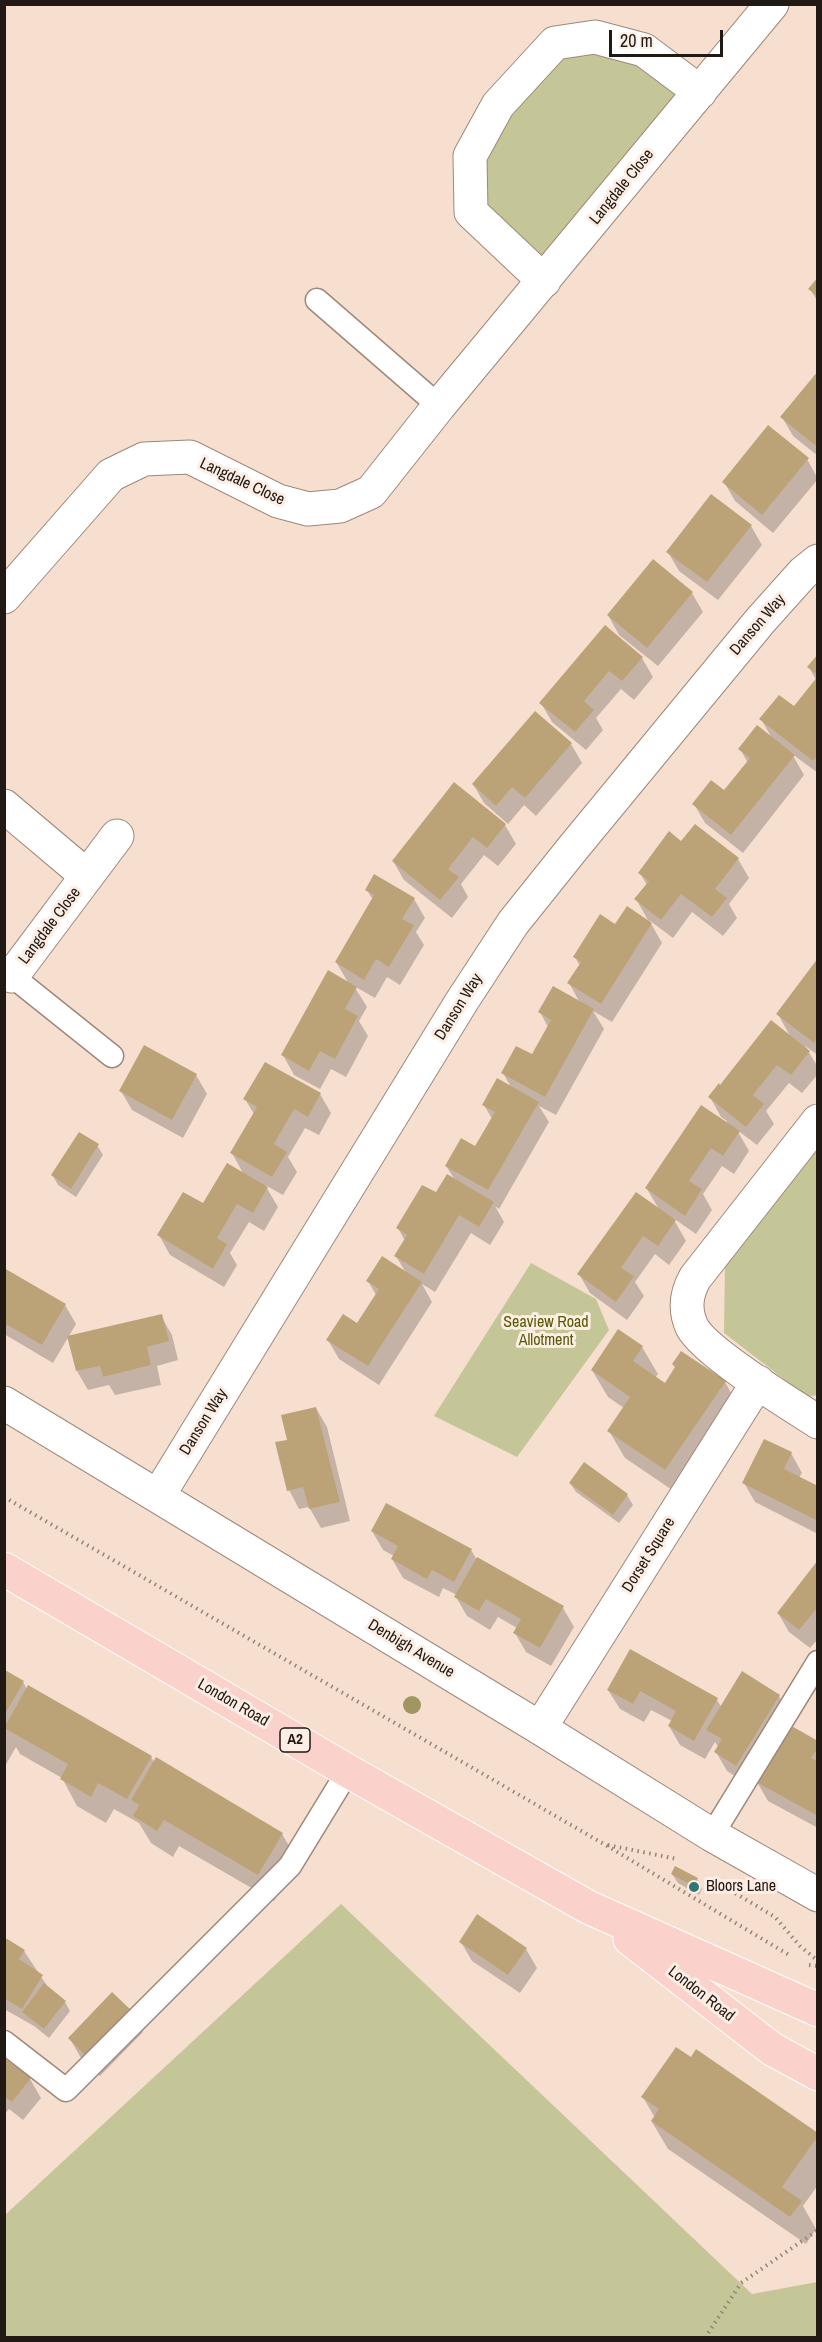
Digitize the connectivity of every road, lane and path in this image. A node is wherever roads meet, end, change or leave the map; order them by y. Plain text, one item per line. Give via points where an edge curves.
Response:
1 (772, 4) edge
2 (700, 92) junction
3 (544, 281) junction
4 (317, 300) dead end
5 (439, 406) junction
6 (818, 561) edge
7 (4, 597) edge
8 (4, 806) edge
9 (117, 836) dead end
10 (87, 876) junction
11 (12, 976) joint
12 (112, 1056) dead end
13 (818, 1121) edge
14 (758, 1382) junction
15 (4, 1403) edge
16 (818, 1422) edge
17 (4, 1497) edge
18 (158, 1497) junction
19 (4, 1569) edge
20 (818, 1662) edge
21 (540, 1728) junction
22 (348, 1770) junction
23 (712, 1835) junction
24 (604, 1844) junction
25 (684, 1863) dead end
26 (724, 1887) dead end
27 (818, 1895) edge
28 (588, 1907) junction
29 (795, 1958) dead end
30 (818, 1961) edge
31 (805, 1964) dead end
32 (818, 1966) edge
33 (818, 2010) edge
34 (4, 2042) edge
35 (818, 2074) edge
36 (818, 2230) edge
37 (705, 2337) edge

1 - 2 street, Langdale Close
2 - 3 street, Langdale Close
2 - 3 street via 644,50 596,37 555,43 498,105 470,156 471,212
3 - 5 street, Langdale Close
4 - 5 lane
5 - 7 street, Langdale Close via 371,492 340,506 308,509 278,501 190,457 144,459 111,475
6 - 18 street, Danson Way via 803,573 686,708 513,923
8 - 10 street, Langdale Close
9 - 10 street, Langdale Close
10 - 11 street, Langdale Close
11 - 12 lane
13 - 14 street via 688,1290 687,1314 693,1329 708,1346
14 - 16 street
14 - 21 street, Dorset Square
15 - 18 street, Denbigh Avenue
17 - 24 path
18 - 21 street, Denbigh Avenue
19 - 22 main road, London Road / A2
20 - 23 lane
21 - 23 street, Denbigh Avenue
22 - 28 main road, London Road / A2
22 - 34 lane via 290,1866 66,2090
23 - 27 street, Denbigh Avenue
24 - 25 path via 674,1857
24 - 29 path
26 - 30 path via 775,1917
28 - 33 main road, London Road / A2
28 - 35 main road, London Road / A2 via 772,2049
31 - 32 path
36 - 37 path via 741,2283

